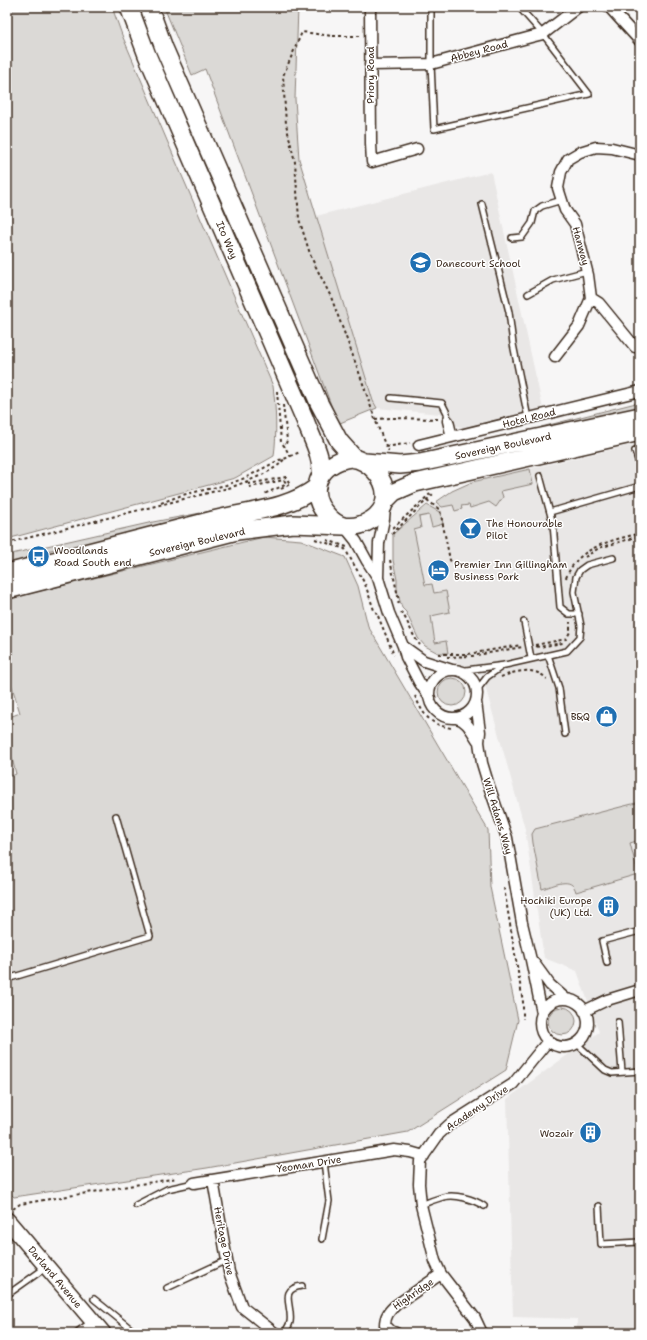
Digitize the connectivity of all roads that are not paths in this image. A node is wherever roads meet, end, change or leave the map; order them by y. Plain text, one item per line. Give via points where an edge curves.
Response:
1 (129, 7) edge
2 (149, 7) edge
3 (370, 7) edge
4 (431, 7) edge
5 (519, 7) edge
6 (578, 7) edge
7 (609, 7) edge
8 (543, 34) junction
9 (640, 41) edge
10 (431, 64) junction
11 (370, 65) junction
12 (417, 149) dead end
13 (640, 155) edge
14 (562, 200) junction
15 (482, 204) dead end
16 (512, 238) dead end
17 (587, 271) junction
18 (528, 294) dead end
19 (591, 298) junction
20 (635, 347) dead end
21 (555, 357) dead end
22 (640, 391) edge
23 (391, 398) dead end
24 (640, 416) edge
25 (528, 418) junction
26 (448, 421) joint
27 (640, 432) edge
28 (452, 436) junction
29 (418, 445) road end
30 (635, 451) dead end
31 (360, 460) junction
32 (640, 466) edge
33 (540, 476) dead end
34 (319, 480) junction
35 (640, 486) edge
36 (385, 501) junction
37 (550, 512) junction
38 (344, 526) junction
39 (612, 558) dead end
40 (7, 573) edge
41 (378, 578) junction
42 (7, 590) edge
43 (579, 614) junction
44 (524, 622) dead end
45 (403, 646) junction
46 (548, 655) junction
47 (530, 658) junction
48 (505, 665) junction
49 (456, 670) junction
50 (477, 690) junction
51 (430, 698) junction
52 (476, 702) junction
53 (456, 718) junction
54 (565, 734) dead end
55 (479, 742) junction
56 (116, 816) dead end
57 (640, 930) edge
58 (531, 960) junction
59 (608, 963) dead end
60 (7, 979) edge
61 (640, 990) edge
62 (566, 999) junction
63 (584, 1011) junction
64 (542, 1013) junction
65 (618, 1022) dead end
66 (548, 1041) junction
67 (576, 1043) junction
68 (640, 1071) edge
69 (622, 1072) junction
70 (424, 1156) junction
71 (324, 1162) junction
72 (213, 1180) junction
73 (194, 1183) joint
74 (136, 1205) dead end
75 (421, 1205) junction
76 (484, 1206) dead end
77 (599, 1206) dead end
78 (9, 1215) edge
79 (322, 1239) dead end
80 (640, 1242) edge
81 (227, 1260) junction
82 (46, 1267) junction
83 (441, 1274) junction
84 (302, 1286) dead end
85 (167, 1288) dead end
86 (7, 1295) edge
87 (94, 1299) dead end
88 (99, 1328) edge
89 (80, 1333) edge
90 (136, 1333) edge
91 (275, 1333) edge
92 (284, 1333) edge
93 (396, 1333) edge
94 (482, 1333) edge

1 - 34 main road, Ito Way via 147,55 320,458 322,466
2 - 31 main road, Ito Way via 164,48 319,403 337,437
3 - 11 street, Priory Road
4 - 10 lane
5 - 8 lane
6 - 8 street, Abbey Road
7 - 9 street
8 - 10 street, Abbey Road
8 - 10 lane via 589,94 434,129
10 - 11 street, Abbey Road
11 - 12 street, Priory Road via 372,162
13 - 14 street, Hanway via 596,147 580,152 568,159 561,172 558,188
14 - 16 lane via 535,211 532,222 522,237
14 - 17 street, Hanway via 565,210 575,224
15 - 25 lane via 509,312
17 - 18 lane via 553,280
17 - 19 street, Hanway
19 - 20 street via 599,303
19 - 21 street via 579,326
22 - 25 street, Hotel Road
23 - 26 lane via 442,403
24 - 31 main road, Sovereign Boulevard via 420,463 400,465
25 - 28 street, Hotel Road
26 - 28 street
27 - 36 main road, Sovereign Boulevard via 415,483 394,492
28 - 29 street, Hotel Road
30 - 32 lane
31 - 34 main road via 346,459 336,462
31 - 36 main road via 372,468 381,480
33 - 37 lane
34 - 38 main road via 317,497 323,510 332,520
34 - 40 main road, Sovereign Boulevard via 305,495 275,507
35 - 37 lane
36 - 38 main road via 377,514 367,522 359,526
36 - 41 street via 378,544
37 - 43 lane via 560,607 569,614
38 - 41 street
38 - 42 main road, Sovereign Boulevard via 293,524 237,531
39 - 43 lane via 587,565 577,574 574,592
41 - 45 street
43 - 46 lane via 580,637 567,651
44 - 47 lane
45 - 49 street via 424,661
45 - 51 street via 413,672
46 - 47 lane
46 - 54 lane via 559,688
47 - 48 lane
48 - 49 lane
48 - 50 lane via 487,677
49 - 50 street via 471,677
49 - 51 street via 446,671 436,678 431,685
50 - 52 street
51 - 53 street via 433,707 439,713
52 - 53 street via 468,712
52 - 55 street, Will Adams Way
53 - 55 street, Will Adams Way via 468,724
55 - 58 street, Will Adams Way via 486,779 507,838
56 - 60 lane via 150,936
57 - 59 lane via 602,941
58 - 62 street, Will Adams Way via 550,985
58 - 64 street, Will Adams Way
61 - 63 street via 607,1000
62 - 63 street via 573,1001
62 - 64 street via 552,1002
63 - 67 street via 588,1025 586,1032
64 - 66 street via 540,1028
65 - 69 lane
66 - 67 street via 562,1047
66 - 70 street, Academy Drive via 513,1084 450,1124 439,1134
67 - 69 lane via 605,1070
68 - 69 lane
70 - 71 street, Yeoman Drive via 394,1150
70 - 75 street, Academy Drive via 420,1161
71 - 72 street, Yeoman Drive
71 - 79 lane via 329,1201
72 - 73 street, Yeoman Drive
72 - 81 street, Heritage Drive
73 - 74 lane via 167,1189
75 - 76 lane via 451,1196
75 - 83 street, Academy Drive via 430,1248
77 - 80 lane via 601,1244
78 - 82 street, Darland Avenue
81 - 85 lane
81 - 91 street, Heritage Drive via 242,1307
82 - 86 lane
82 - 88 street, Darland Avenue
83 - 93 street, Highridge via 389,1310 385,1325
83 - 94 street, Academy Drive via 476,1318
84 - 92 lane via 294,1287 288,1294 291,1319
87 - 90 lane
88 - 89 street

